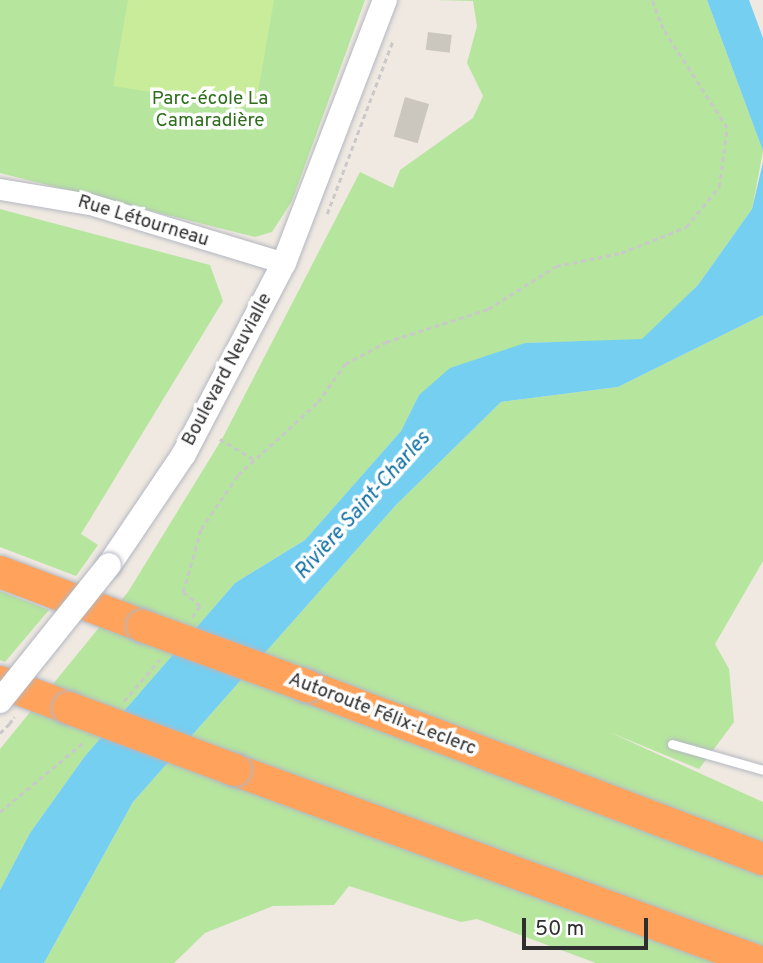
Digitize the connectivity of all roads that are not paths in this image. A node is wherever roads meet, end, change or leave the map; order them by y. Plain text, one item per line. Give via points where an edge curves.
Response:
1 (385, 0) edge
2 (0, 189) edge
3 (284, 263) junction
4 (0, 572) edge
5 (0, 682) edge
6 (0, 701) edge
7 (673, 744) dead end
8 (763, 770) edge
9 (632, 808) junction
10 (763, 851) edge
11 (763, 859) edge
12 (650, 920) junction
13 (746, 963) edge
14 (762, 963) edge

1 - 3 main road, Boulevard Neuvialle
2 - 3 street, Rue Létourneau via 90,204
3 - 6 main road, Boulevard Neuvialle, bridge via 184,454 109,565
4 - 9 highway, Autoroute Félix-Leclerc, bridge
5 - 12 highway, bridge
7 - 8 lane
9 - 10 highway
9 - 11 highway, Autoroute Félix-Leclerc
12 - 13 highway
12 - 14 highway

